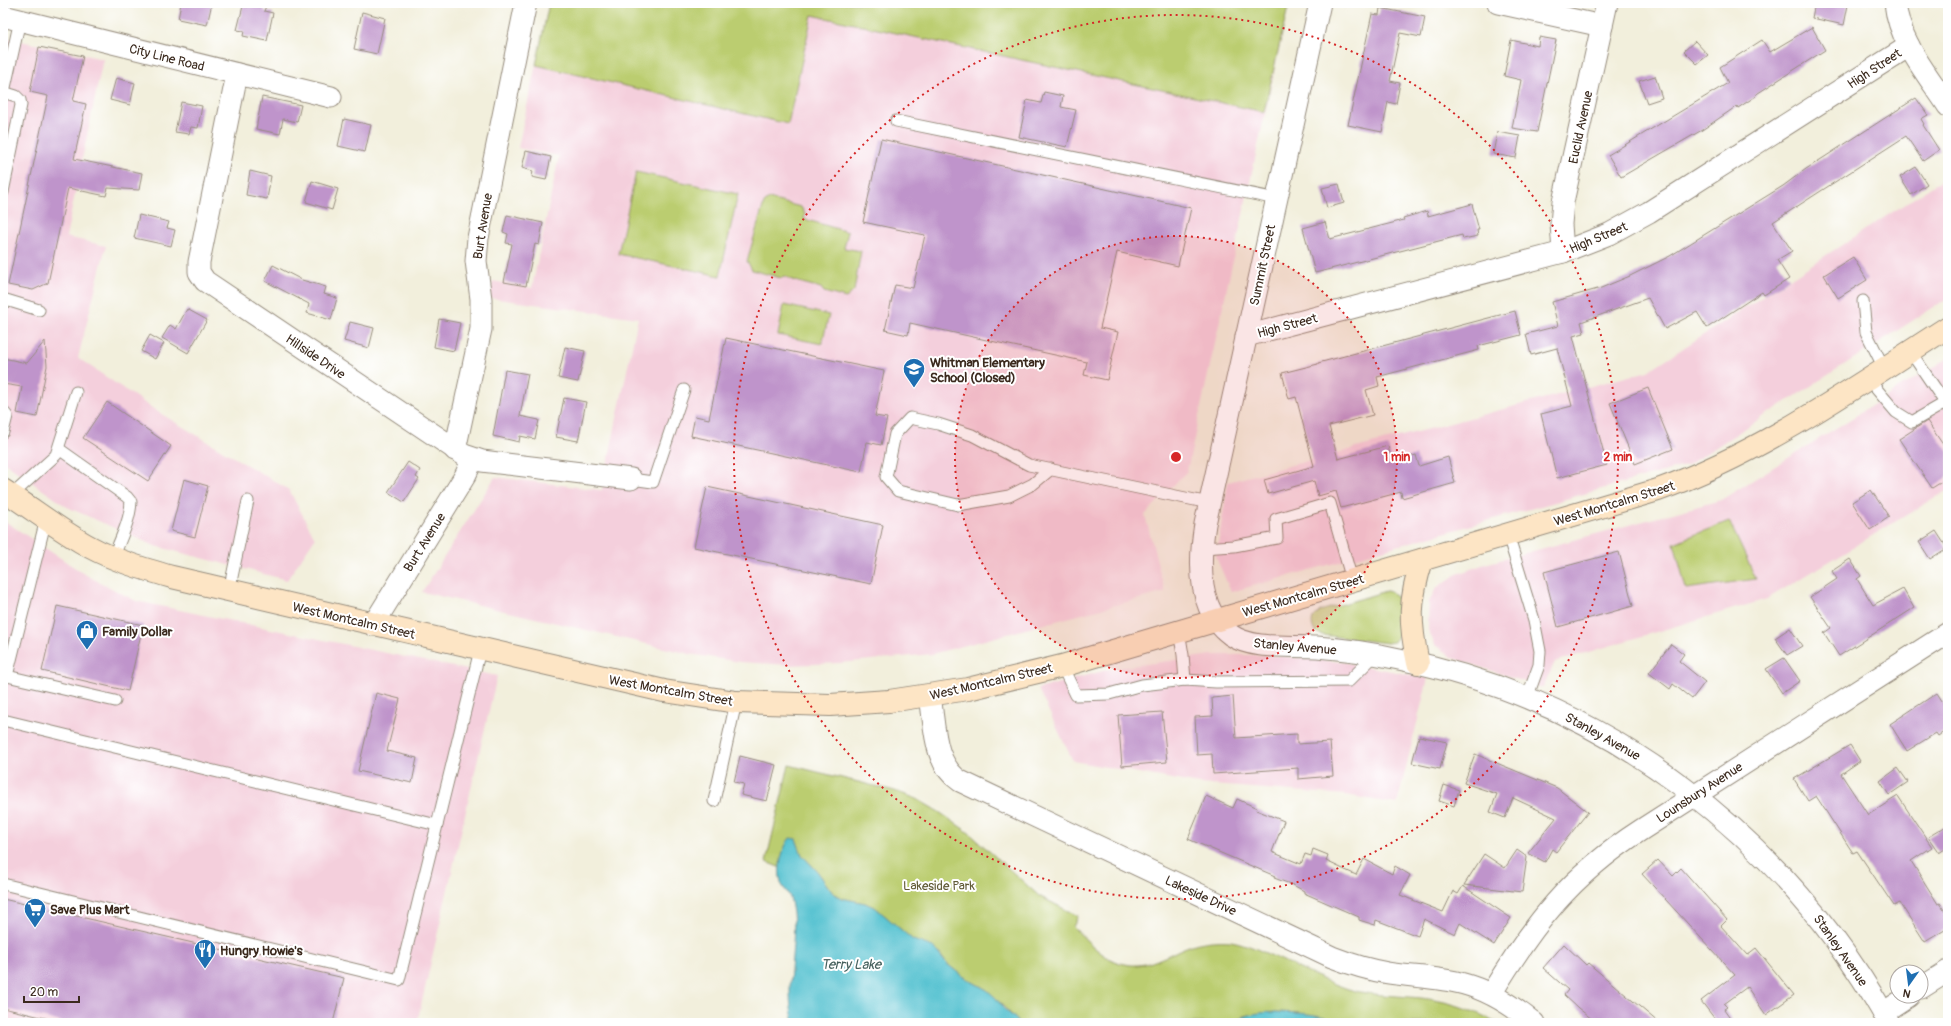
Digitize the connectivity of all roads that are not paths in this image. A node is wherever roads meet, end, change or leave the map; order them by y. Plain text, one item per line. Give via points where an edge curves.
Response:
1 (526, 3) edge
2 (1320, 3) edge
3 (1498, 3) edge
4 (1607, 3) edge
5 (1895, 3) edge
6 (12, 18) edge
7 (1602, 26) junction
8 (1909, 46) junction
9 (237, 74) junction
10 (4, 92) edge
11 (331, 97) dead end
12 (1948, 106) edge
13 (896, 121) dead end
14 (3, 192) edge
15 (1276, 199) junction
16 (1563, 252) junction
17 (3, 299) edge
18 (1863, 301) dead end
19 (39, 310) dead end
20 (1948, 327) edge
21 (1246, 336) junction
22 (1910, 351) junction
23 (1876, 374) junction
24 (684, 390) dead end
25 (76, 392) dead end
26 (1947, 405) edge
27 (3, 411) edge
28 (3, 432) edge
29 (59, 449) junction
30 (464, 454) junction
31 (1051, 469) junction
32 (631, 479) joint
33 (8, 492) edge
34 (248, 501) dead end
35 (1209, 503) junction
36 (46, 519) junction
37 (1508, 535) junction
38 (1202, 548) junction
39 (113, 558) junction
40 (1422, 560) junction
41 (1352, 580) junction
42 (229, 591) junction
43 (1216, 620) junction
44 (373, 624) junction
45 (1179, 631) junction
46 (1948, 633) edge
47 (480, 650) junction
48 (1376, 654) junction
49 (1418, 663) junction
50 (1062, 666) junction
51 (5, 675) edge
52 (1185, 680) junction
53 (930, 696) junction
54 (1527, 698) junction
55 (115, 701) dead end
56 (736, 702) junction
57 (3, 720) edge
58 (1694, 795) junction
59 (714, 801) dead end
60 (438, 825) junction
61 (3, 884) edge
62 (1948, 970) edge
63 (1929, 983) edge
64 (1491, 994) junction
65 (1901, 1004) edge
66 (1886, 1018) edge
67 (1534, 1023) edge

1 - 30 street, Burt Avenue via 477,244 476,273 481,328
2 - 15 street, Summit Street
3 - 7 street
4 - 7 street, Euclid Avenue
5 - 8 street
6 - 9 street, City Line Road
6 - 10 lane
7 - 16 street, Euclid Avenue via 1563,202
8 - 12 street
8 - 16 street, High Street via 1630,224
9 - 11 street, City Line Road
9 - 30 street, Hillside Drive via 199,262 201,276
10 - 14 lane via 16,96 21,105
13 - 15 lane
15 - 21 street, Summit Street
16 - 21 street, High Street
17 - 19 lane
18 - 23 lane via 1866,332
20 - 22 main road, West Montcalm Street
21 - 35 street, Summit Street
22 - 23 main road, West Montcalm Street
22 - 26 lane
23 - 26 lane via 1896,412 1912,422
23 - 37 main road, West Montcalm Street via 1757,447 1687,480
24 - 32 lane via 653,482
25 - 29 lane
27 - 28 lane via 7,416
29 - 33 lane via 52,461
29 - 39 lane via 131,502 127,523
30 - 32 street, Hillside Drive
30 - 44 street, Burt Avenue via 466,476
31 - 31 lane via 1029,465 972,435 910,418 895,434 886,477 898,491 958,505 1009,496 1033,484
31 - 35 lane
33 - 36 main road, West Montcalm Street
34 - 42 lane
35 - 38 street, Summit Street
36 - 39 main road, West Montcalm Street
36 - 51 lane
37 - 40 main road, West Montcalm Street
37 - 54 lane via 1534,620 1540,651 1539,665
38 - 41 lane via 1234,546 1277,538 1276,519 1330,503
38 - 43 street, Summit Street via 1203,584
39 - 42 main road, West Montcalm Street via 138,568
40 - 41 main road, West Montcalm Street
40 - 49 main road via 1410,614
41 - 43 main road, West Montcalm Street
42 - 44 main road, West Montcalm Street
43 - 45 main road, West Montcalm Street
43 - 48 street, Stanley Avenue via 1231,636 1252,644 1318,647
44 - 47 main road, West Montcalm Street
45 - 50 main road, West Montcalm Street
45 - 52 lane
46 - 58 street, Lounsbury Avenue
47 - 56 main road, West Montcalm Street via 650,688
47 - 60 lane
48 - 49 street, Stanley Avenue
48 - 52 lane via 1349,681
49 - 54 street, Stanley Avenue
50 - 52 lane via 1076,695 1109,694
50 - 53 main road, West Montcalm Street
51 - 55 lane
53 - 56 main road, West Montcalm Street via 830,705
53 - 64 street, Lakeside Drive via 941,757 949,772 960,781 1332,957 1387,973 1451,981
54 - 58 street, Stanley Avenue via 1614,741 1668,775
56 - 59 lane
57 - 60 lane
58 - 64 street, Lounsbury Avenue via 1610,851 1574,882 1530,933
58 - 66 street, Stanley Avenue via 1742,835 1799,894 1838,943
60 - 61 lane via 399,980
62 - 63 street
64 - 67 street, Lakeside Drive
65 - 66 street

